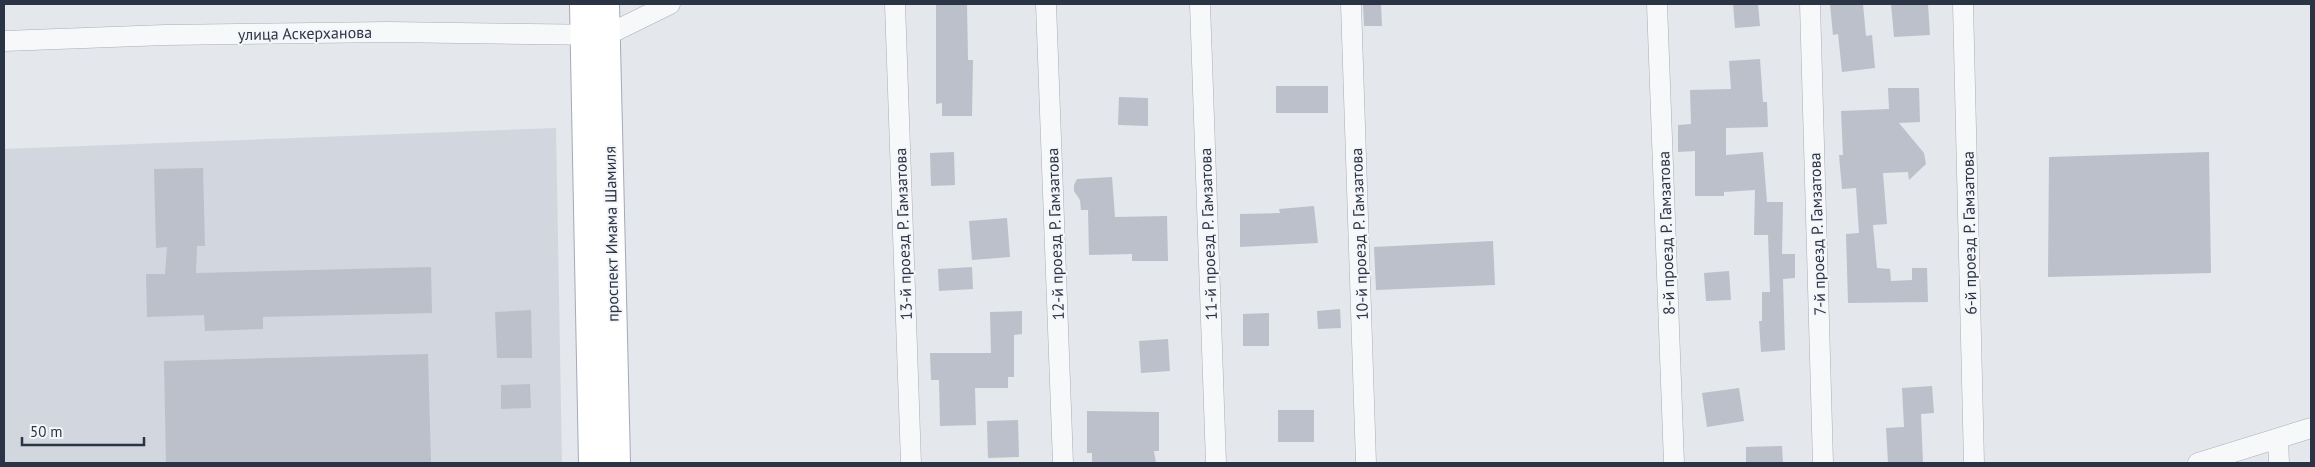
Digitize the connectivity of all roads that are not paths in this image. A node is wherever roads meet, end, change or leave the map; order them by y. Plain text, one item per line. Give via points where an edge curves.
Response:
1 (583, 4) edge
2 (606, 4) edge
3 (670, 4) edge
4 (895, 4) edge
5 (1046, 4) edge
6 (1200, 4) edge
7 (1351, 4) edge
8 (1657, 4) edge
9 (1810, 4) edge
10 (1963, 4) edge
11 (595, 35) junction
12 (4, 41) edge
13 (2311, 428) edge
14 (2278, 438) junction
15 (592, 463) edge
16 (617, 463) edge
17 (911, 463) edge
18 (1063, 463) edge
19 (1216, 463) edge
20 (1366, 463) edge
21 (1674, 463) edge
22 (1823, 463) edge
23 (1974, 463) edge
24 (2198, 463) edge
25 (2279, 463) edge

1 - 11 main road, проспект Имама Шамиля
2 - 11 main road, проспект Имама Шамиля
3 - 11 street
4 - 17 street, 13-й проезд Р. Гамзатова
5 - 18 street, 12-й проезд Р. Гамзатова
6 - 19 street, 11-й проезд Р. Гамзатова
7 - 20 street, 10-й проезд Р. Гамзатова
8 - 21 street, 8-й проезд Р. Гамзатова
9 - 22 street, 7-й проезд Р. Гамзатова
10 - 23 street, 6-й проезд Р. Гамзатова
11 - 12 street, улица Аскерханова via 388,32 194,34
11 - 15 main road, проспект Имама Шамиля
11 - 16 main road, проспект Имама Шамиля
13 - 14 street
14 - 24 street
14 - 25 street

